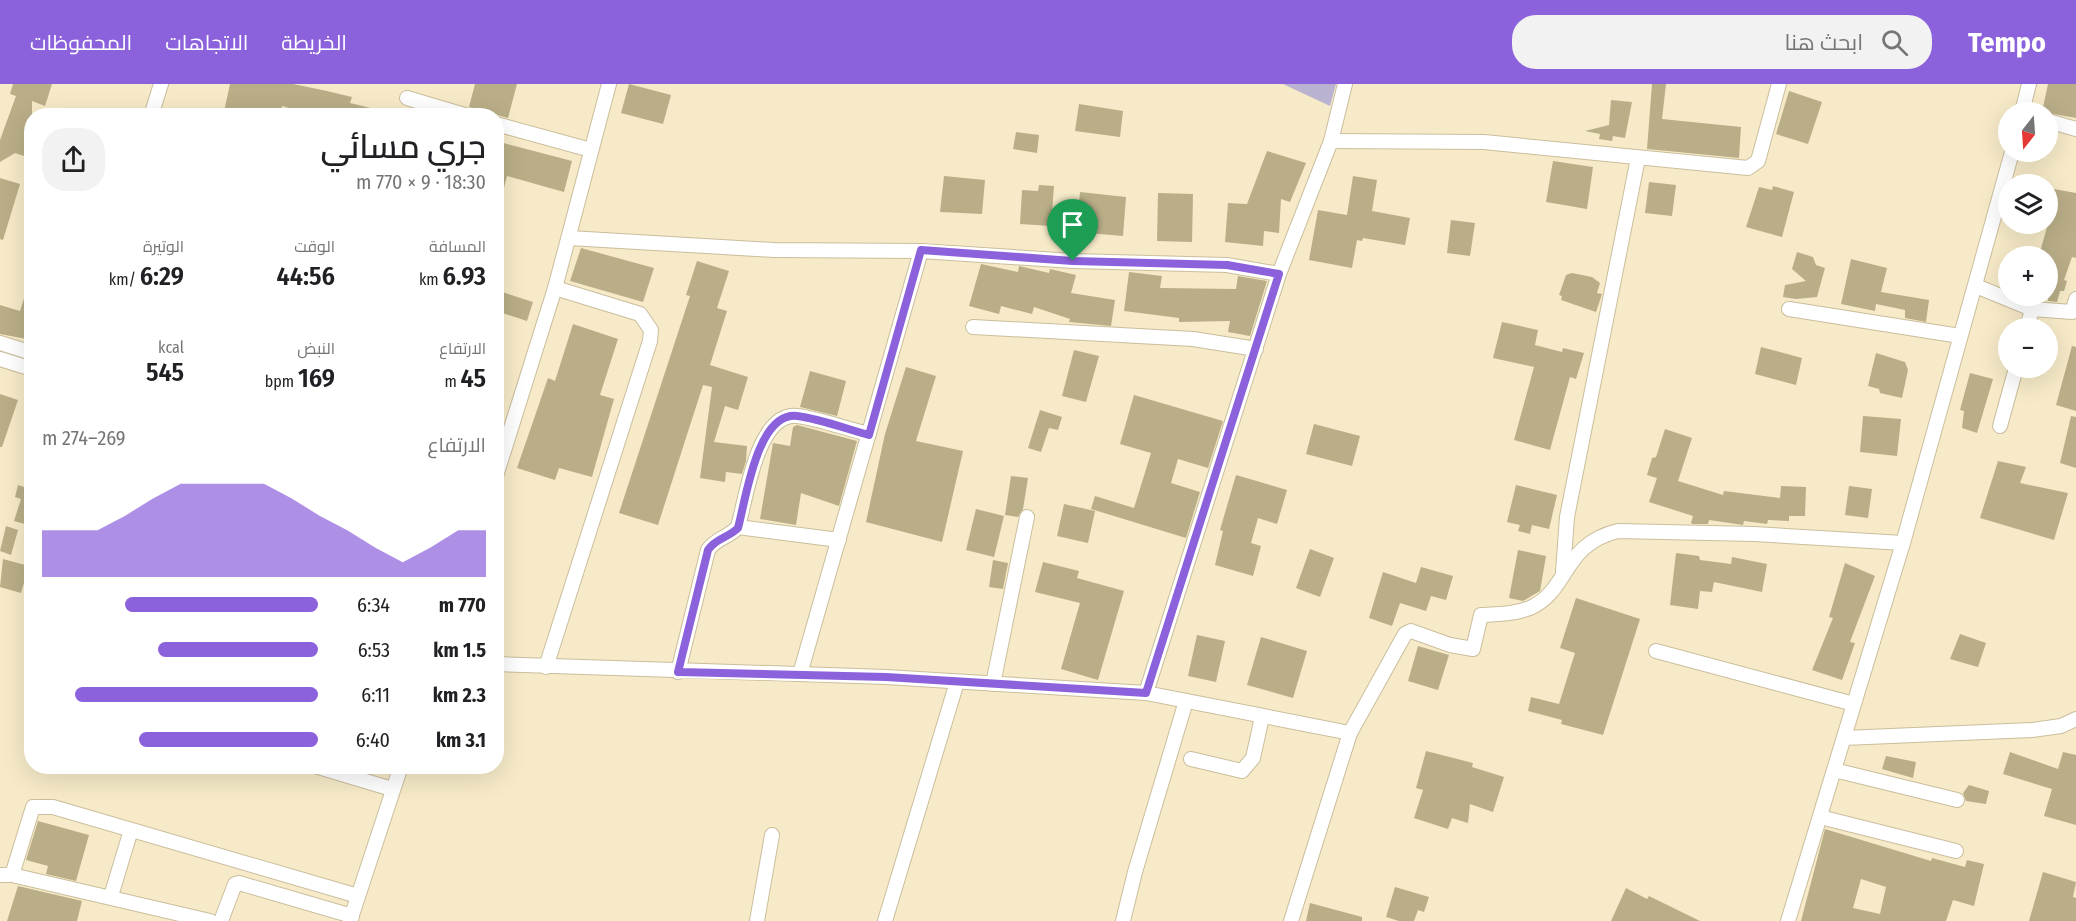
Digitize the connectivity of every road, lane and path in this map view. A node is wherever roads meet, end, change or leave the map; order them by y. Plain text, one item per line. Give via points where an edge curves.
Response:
1 (161, 84) edge
2 (1346, 84) edge
3 (1779, 84) edge
4 (2029, 84) edge
5 (606, 85) edge
6 (407, 98) dead end
7 (2024, 102) edge
8 (154, 108) edge
9 (441, 108) edge
10 (2058, 124) edge
11 (504, 126) edge
12 (2076, 129) edge
13 (1331, 141) junction
14 (591, 150) junction
15 (1638, 158) junction
16 (2009, 162) edge
17 (568, 238) junction
18 (921, 250) junction
19 (1279, 274) junction
20 (1976, 286) junction
21 (555, 288) junction
22 (2076, 299) edge
23 (1789, 309) dead end
24 (2032, 309) junction
25 (2030, 318) edge
26 (973, 327) dead end
27 (1960, 336) junction
28 (0, 343) edge
29 (1256, 349) junction
30 (24, 350) edge
31 (0, 359) edge
32 (24, 366) edge
33 (2013, 378) edge
34 (2000, 426) dead end
35 (869, 435) junction
36 (504, 451) edge
37 (1028, 517) dead end
38 (738, 528) junction
39 (839, 540) junction
40 (1903, 543) junction
41 (1563, 573) junction
42 (1656, 651) dead end
43 (504, 664) edge
44 (546, 667) junction
45 (678, 672) junction
46 (800, 674) junction
47 (957, 682) junction
48 (993, 684) junction
49 (1146, 693) junction
50 (1186, 701) junction
51 (1854, 704) junction
52 (1262, 717) junction
53 (2076, 719) edge
54 (1350, 733) junction
55 (1844, 738) junction
56 (1191, 759) dead end
57 (1834, 770) junction
58 (342, 774) edge
59 (398, 774) edge
60 (393, 789) junction
61 (1957, 800) dead end
62 (1820, 817) junction
63 (131, 830) junction
64 (772, 835) dead end
65 (1956, 851) dead end
66 (6, 875) edge
67 (111, 896) junction
68 (358, 896) junction
69 (351, 919) edge
70 (210, 921) edge
71 (221, 921) edge
72 (757, 921) edge
73 (885, 921) edge
74 (1123, 921) edge
75 (1291, 921) edge
76 (1788, 921) edge

1 - 8 street
2 - 13 street
3 - 15 street via 1754,166 1738,169
4 - 7 street
5 - 14 street
6 - 9 street
10 - 12 street
11 - 14 street
13 - 15 street via 1484,142
13 - 19 street
14 - 17 street
15 - 41 street via 1567,517
16 - 20 street
17 - 18 street via 774,250
17 - 21 street
18 - 19 street via 1073,261 1227,265
18 - 35 street
19 - 29 street
20 - 24 street
20 - 27 street
21 - 36 street
21 - 44 street via 640,314 651,330
22 - 24 street via 2072,312
23 - 27 street
24 - 25 street
26 - 29 street via 1193,339
27 - 40 street
28 - 30 street
29 - 49 street
31 - 32 street
33 - 34 street
35 - 38 street via 795,416 779,420 762,442
35 - 39 street
37 - 48 street
38 - 39 street
38 - 45 street via 730,536 713,542 708,550
39 - 46 street
40 - 41 street via 1618,531 1599,536 1582,548
40 - 51 street
41 - 54 street via 1545,598 1532,607 1481,615 1473,649 1411,631 1405,634
42 - 51 street
43 - 44 street
44 - 45 street
45 - 46 street
46 - 47 street
47 - 48 street
47 - 73 street
48 - 49 street
49 - 50 street
50 - 52 street
50 - 74 street
51 - 55 street
52 - 54 street
52 - 56 street via 1253,758 1242,771
53 - 55 street via 2061,726 2032,730
54 - 75 street
55 - 57 street
57 - 61 street
57 - 62 street
58 - 60 street
59 - 60 street
60 - 68 street
62 - 65 street
62 - 76 street
63 - 66 street via 53,807 33,807
63 - 67 street
63 - 68 street
64 - 72 street
66 - 67 street
67 - 70 street
68 - 69 street
69 - 71 street via 239,883 235,884

